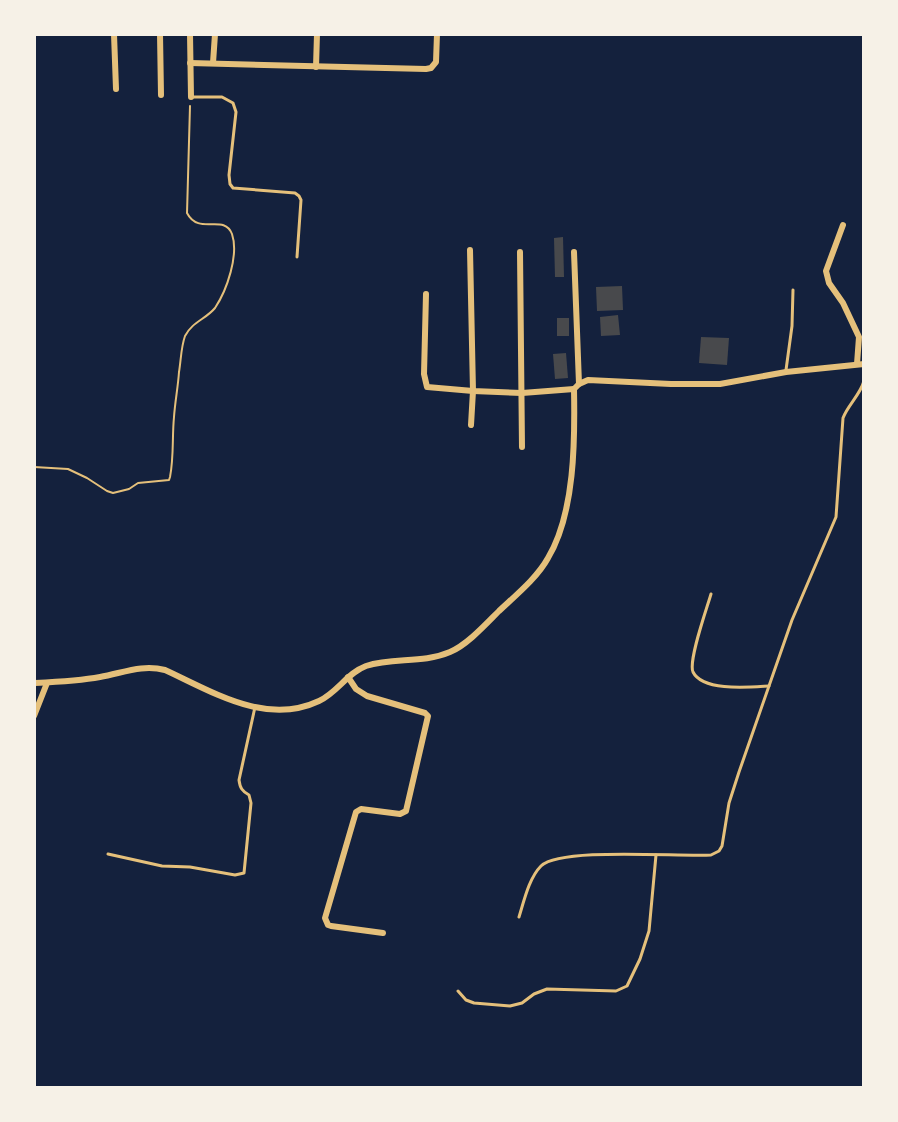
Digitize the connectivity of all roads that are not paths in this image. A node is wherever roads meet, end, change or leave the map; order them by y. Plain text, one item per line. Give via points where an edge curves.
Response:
1 (114, 34) edge
2 (160, 34) edge
3 (190, 34) edge
4 (215, 34) edge
5 (317, 34) edge
6 (437, 34) edge
7 (190, 63) junction
8 (213, 63) junction
9 (316, 67) junction
10 (116, 89) dead end
11 (161, 95) dead end
12 (190, 97) joint
13 (843, 225) dead end
14 (470, 250) dead end
15 (520, 252) dead end
16 (574, 252) dead end
17 (297, 257) dead end
18 (793, 290) dead end
19 (426, 294) dead end
20 (860, 364) edge
21 (786, 372) junction
22 (864, 381) edge
23 (577, 387) junction
24 (473, 391) junction
25 (522, 393) junction
26 (471, 425) dead end
27 (522, 447) dead end
28 (711, 594) dead end
29 (348, 677) junction
30 (34, 683) edge
31 (47, 683) junction
32 (769, 686) junction
33 (255, 707) junction
34 (34, 716) edge
35 (108, 854) dead end
36 (656, 855) junction
37 (519, 917) dead end
38 (383, 933) dead end
39 (458, 991) dead end

1 - 10 street
2 - 11 street
3 - 7 street
4 - 8 street
5 - 9 street
6 - 9 street via 436,62 431,68
7 - 8 street
7 - 12 street
8 - 9 street
12 - 17 lane via 222,97 233,103 236,111 229,176 233,188 299,196
13 - 20 street via 826,271 859,338
14 - 24 street
15 - 25 street
16 - 23 street
18 - 21 lane
19 - 24 street via 427,387
20 - 21 street
21 - 23 street via 720,384 588,380
22 - 32 lane via 843,418 836,517
23 - 25 street
23 - 29 street via 573,462 561,527 548,559 525,587 454,650 433,659 383,661
24 - 25 street
24 - 26 street
25 - 27 street
28 - 32 lane via 693,657 693,672 710,683 732,688
29 - 33 street via 322,700 307,706 273,710
29 - 38 street via 367,696 428,716 406,811 356,812 326,918 327,925
30 - 31 street
31 - 33 street via 154,667
31 - 34 street
32 - 36 lane via 729,803 719,851 711,855
33 - 35 lane via 239,780 251,802 244,873 162,866
36 - 37 lane via 602,855 549,861 537,871
36 - 39 lane via 649,931 640,959 623,990 547,989 510,1006 474,1003

